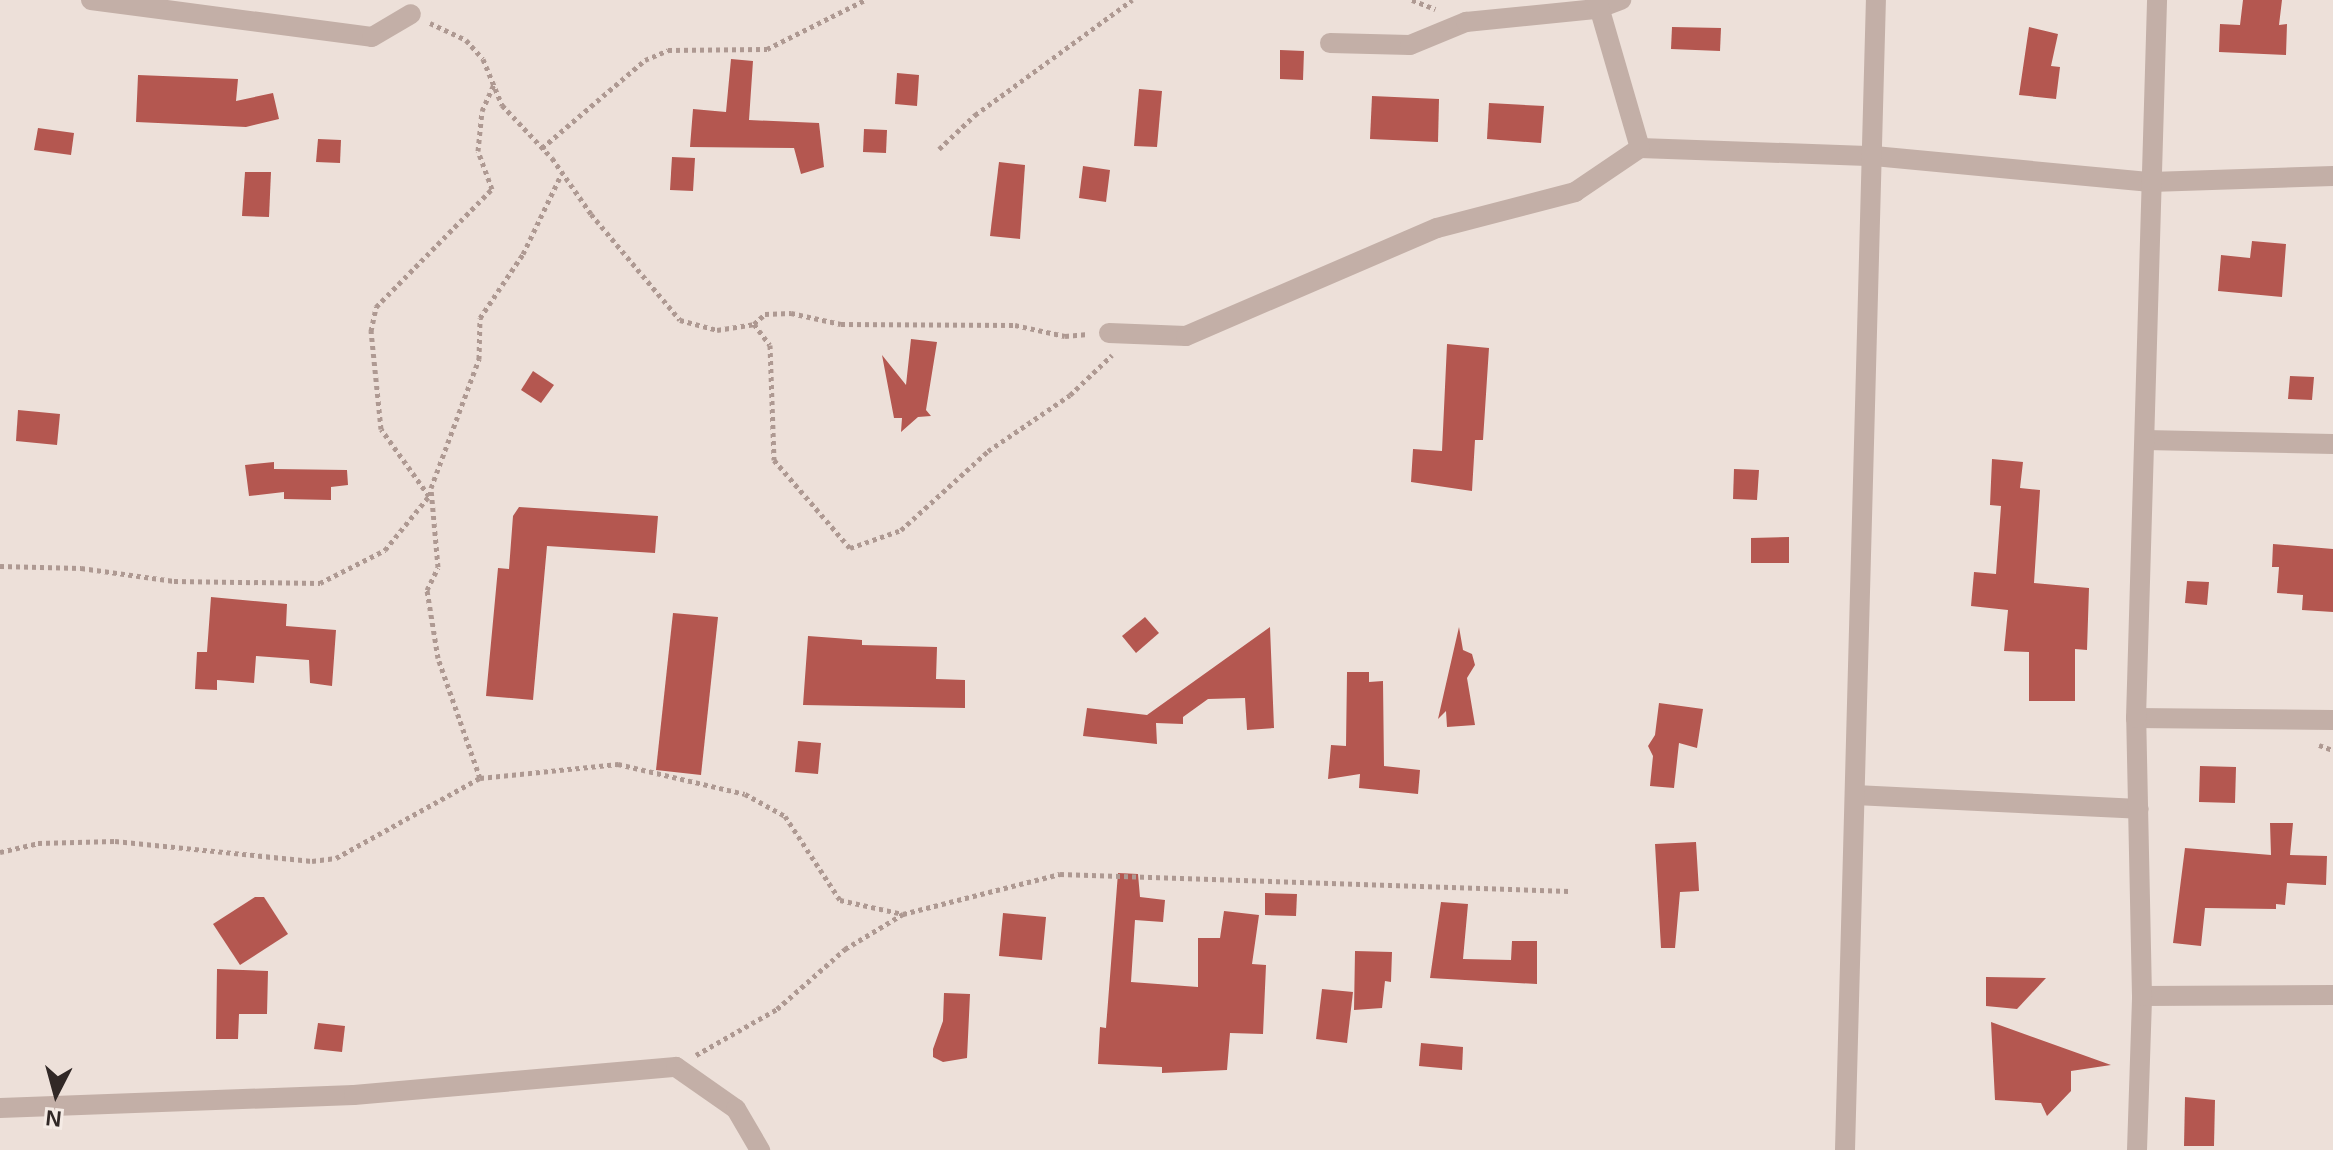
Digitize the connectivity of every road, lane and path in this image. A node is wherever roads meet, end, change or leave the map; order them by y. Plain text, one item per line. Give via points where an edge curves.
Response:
1 (91, 0) edge
2 (865, 0) edge
3 (1132, 0) edge
4 (1621, 0) edge
5 (1876, 0) edge
6 (2157, 0) edge
7 (1597, 4) edge
8 (411, 14) joint
9 (1330, 43) dead end
10 (495, 82) junction
11 (542, 148) junction
12 (1640, 148) junction
13 (939, 149) dead end
14 (1874, 156) junction
15 (561, 175) junction
16 (2333, 176) edge
17 (2151, 182) junction
18 (754, 324) junction
19 (1109, 333) joint
20 (1133, 335) junction
21 (2145, 440) junction
22 (2333, 444) edge
23 (0, 566) edge
24 (2136, 718) junction
25 (2333, 720) edge
26 (480, 778) junction
27 (1855, 795) junction
28 (2139, 809) junction
29 (0, 852) edge
30 (1569, 891) dead end
31 (903, 914) junction
32 (2333, 995) edge
33 (2142, 996) junction
34 (676, 1067) junction
35 (0, 1108) edge
36 (760, 1150) edge
37 (1845, 1150) edge
38 (2137, 1150) edge

1 - 8 street via 372,37
2 - 11 path via 767,49 668,50 645,60
3 - 13 path via 975,115
4 - 7 street
5 - 14 street
6 - 17 street
7 - 9 street via 1466,22 1410,45
7 - 12 street
8 - 10 path via 466,40
10 - 11 path via 502,105
10 - 23 path via 482,111 478,151 492,189 376,307 371,331 381,429 429,496 385,550 320,583 174,581 81,568
11 - 15 path
12 - 14 street
12 - 20 street via 1575,192 1437,228 1186,336
14 - 17 street
14 - 27 street
15 - 18 path via 680,320 717,330
15 - 26 path via 523,254 480,318 479,359 431,488 438,567 427,590 438,658
16 - 17 street
17 - 21 street
18 - 19 path via 765,314 791,313 841,324 1015,325 1065,336
18 - 20 path via 770,345 774,460 850,548 901,530 988,451 1070,395
19 - 20 street
21 - 22 street
21 - 24 street
24 - 25 street
24 - 28 street
26 - 29 path via 336,858 287,861 101,840 38,843
26 - 31 path via 618,764 745,794 785,816 840,900
27 - 28 street
27 - 37 street
28 - 33 street
30 - 31 path via 1060,874
31 - 34 path via 845,949 777,1009
32 - 33 street
33 - 38 street
34 - 35 street via 354,1095
34 - 36 street via 736,1109

